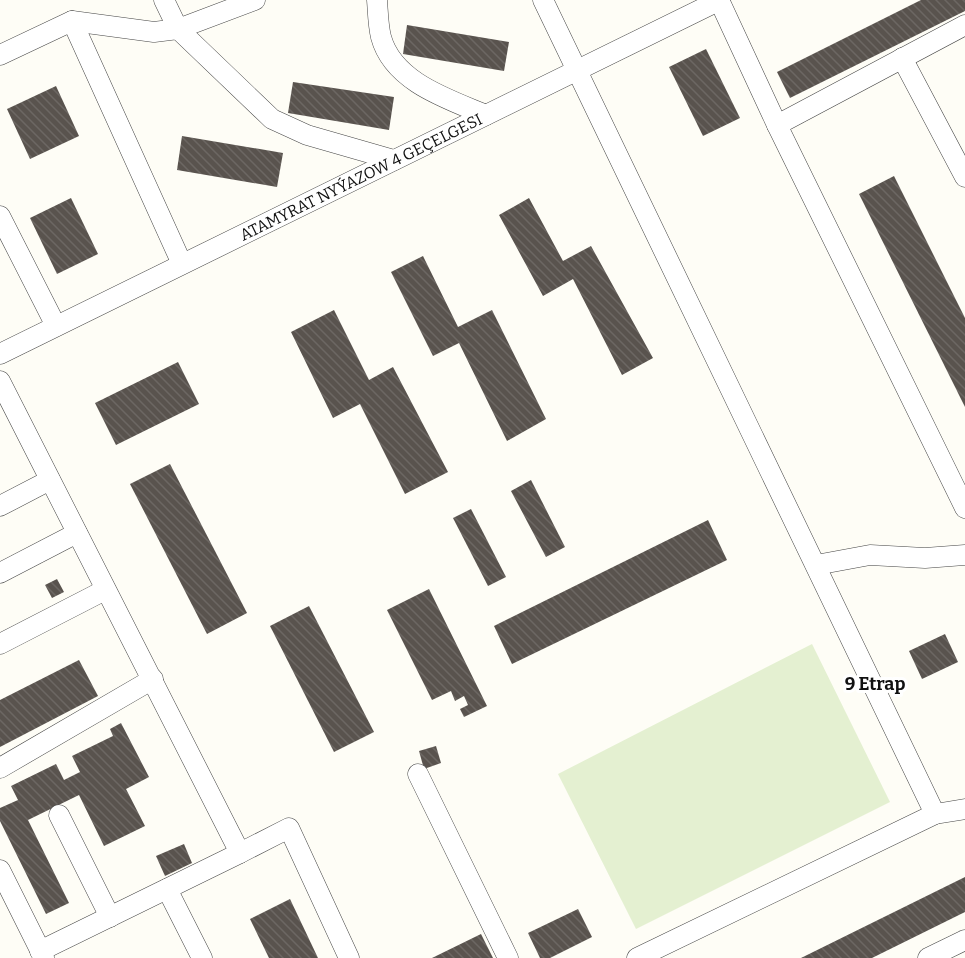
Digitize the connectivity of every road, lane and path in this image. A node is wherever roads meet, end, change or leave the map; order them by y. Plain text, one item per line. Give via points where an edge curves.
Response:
1 (164, 0) edge
2 (255, 0) edge
3 (377, 0) edge
4 (543, 0) edge
5 (720, 0) edge
6 (72, 21) junction
7 (965, 25) edge
8 (178, 29) junction
9 (0, 56) edge
10 (902, 58) junction
11 (579, 70) junction
12 (486, 115) junction
13 (777, 125) junction
14 (394, 160) junction
15 (965, 177) edge
16 (0, 216) edge
17 (182, 264) junction
18 (56, 326) junction
19 (0, 354) edge
20 (0, 381) edge
21 (50, 480) junction
22 (0, 506) edge
23 (965, 508) edge
24 (77, 533) junction
25 (965, 555) edge
26 (816, 565) junction
27 (0, 573) edge
28 (105, 590) junction
29 (0, 644) edge
30 (153, 680) junction
31 (0, 768) edge
32 (418, 774) dead end
33 (965, 809) edge
34 (935, 814) junction
35 (59, 815) dead end
36 (240, 853) junction
37 (0, 870) edge
38 (167, 889) junction
39 (110, 917) junction
40 (965, 940) edge
41 (668, 951) edge
42 (42, 955) edge
43 (202, 958) edge
44 (349, 958) edge
45 (508, 958) edge
46 (637, 958) edge
47 (928, 958) edge

1 - 8 street
2 - 8 street
3 - 12 street via 382,39 398,67 426,89
4 - 11 street
5 - 11 street, ATAMYRAT NYÝAZOW 4 GEÇELGESI
5 - 13 street
6 - 8 street via 154,32
6 - 9 street
6 - 17 street
7 - 10 street
8 - 14 street via 272,119 307,135
10 - 13 street
10 - 15 street
11 - 12 street, ATAMYRAT NYÝAZOW 4 GEÇELGESI
11 - 26 street via 606,134
12 - 14 street, ATAMYRAT NYÝAZOW 4 GEÇELGESI
13 - 23 street
14 - 17 street, ATAMYRAT NYÝAZOW 4 GEÇELGESI
16 - 18 street
17 - 18 street, ATAMYRAT NYÝAZOW 4 GEÇELGESI
18 - 19 street, ATAMYRAT NYÝAZOW 4 GEÇELGESI
20 - 21 street
21 - 22 street
21 - 24 street
24 - 27 street
24 - 28 street
25 - 26 street via 870,555
26 - 34 street
28 - 29 street
28 - 30 street
30 - 31 street
30 - 36 street
32 - 45 street
33 - 34 street
34 - 41 street
35 - 39 street
36 - 38 street
36 - 44 street via 289,828
37 - 42 street
38 - 39 street
38 - 43 street
39 - 42 street
40 - 47 street
41 - 46 street

